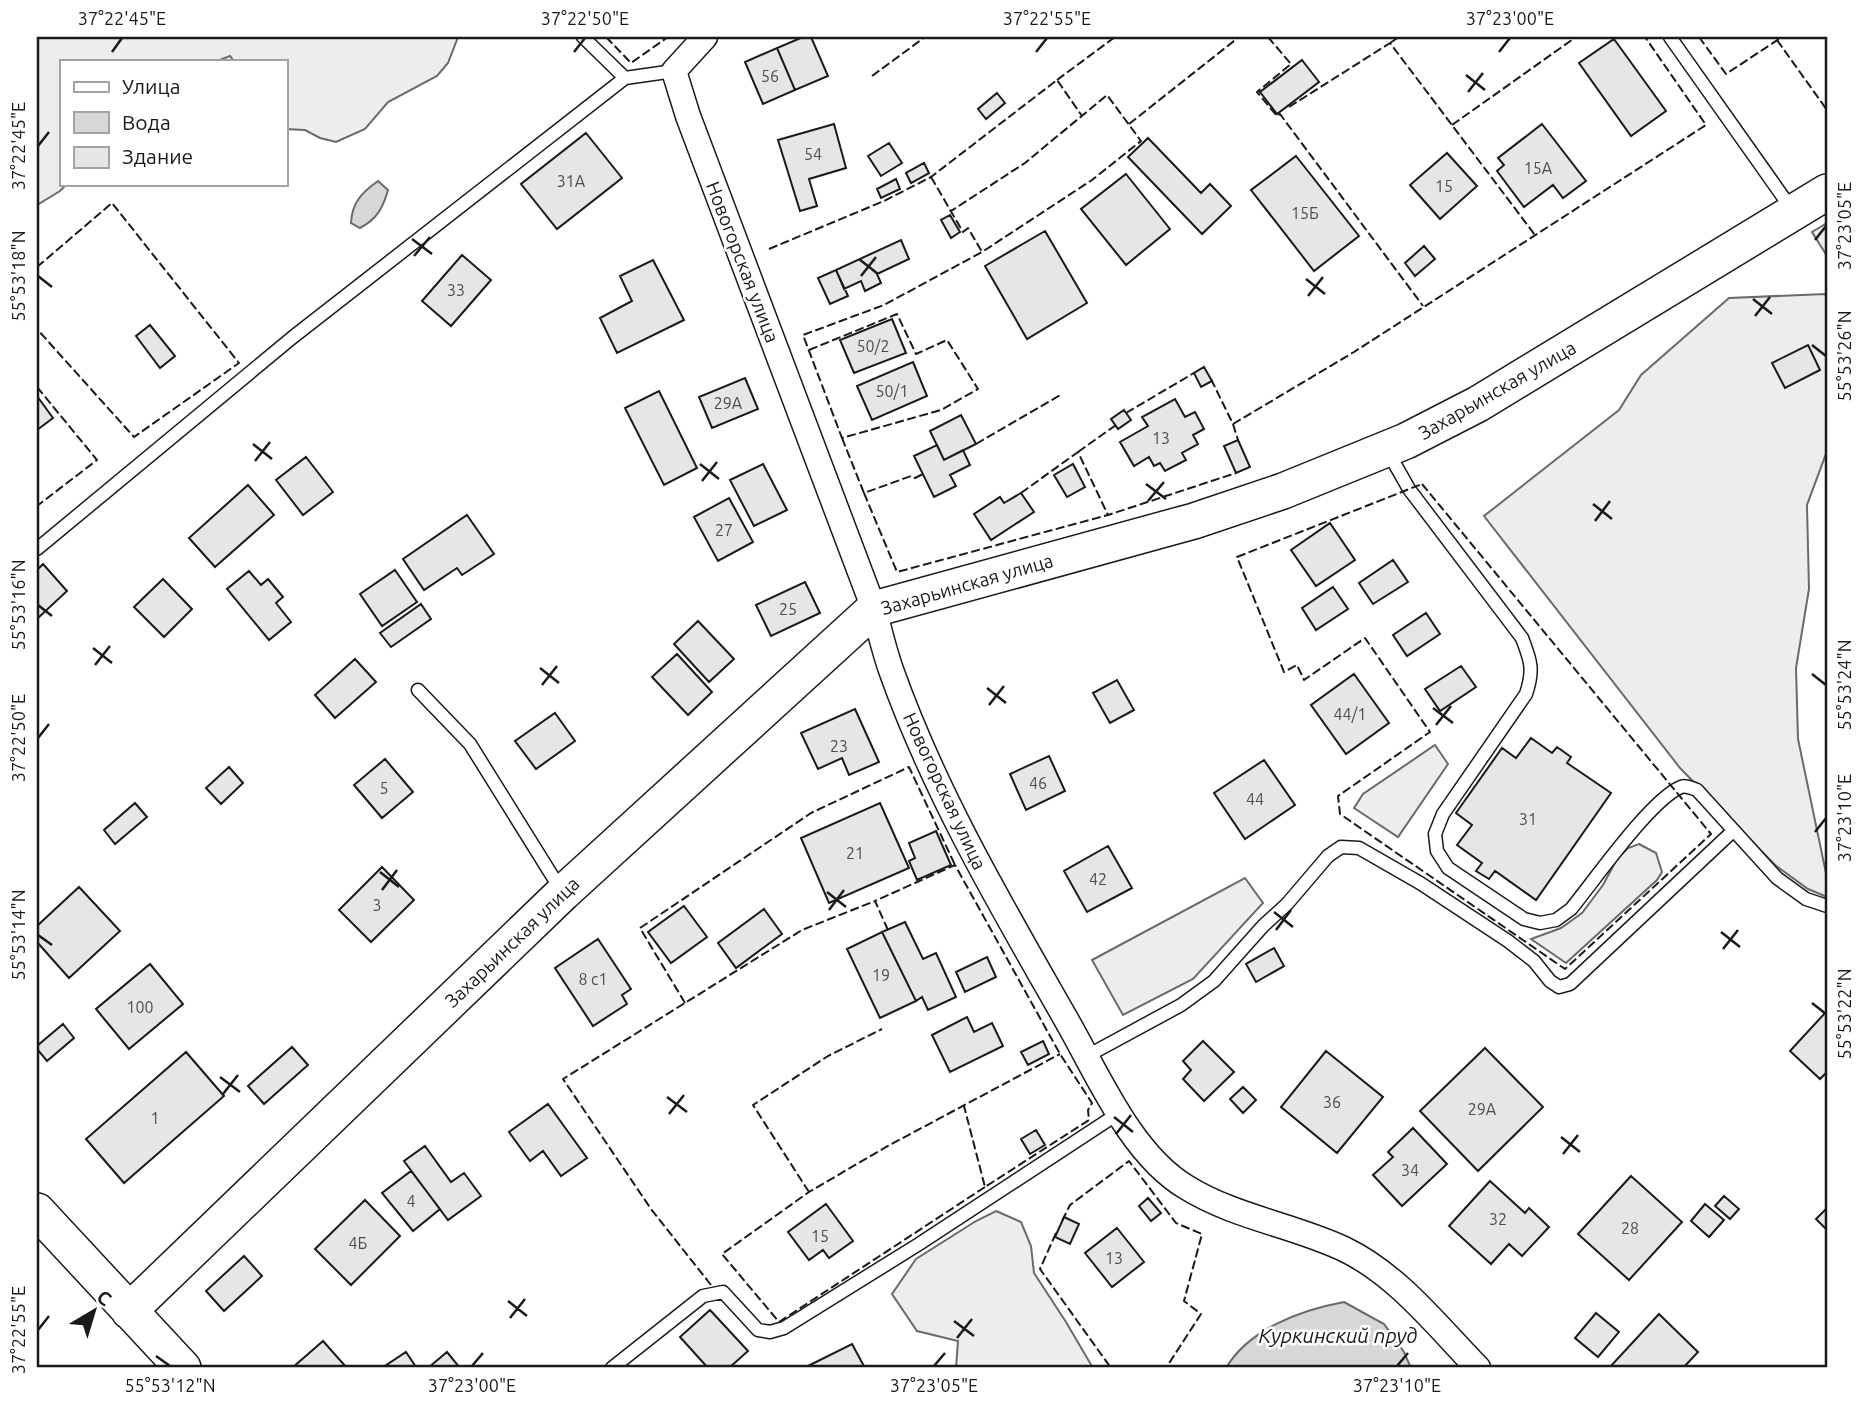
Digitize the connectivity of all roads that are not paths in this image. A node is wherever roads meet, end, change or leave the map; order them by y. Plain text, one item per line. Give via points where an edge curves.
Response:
1 (583, 37) edge
2 (705, 37) edge
3 (1670, 37) edge
4 (674, 71) junction
5 (625, 78) junction
6 (1827, 192) edge
7 (1794, 212) junction
8 (1387, 449) junction
9 (37, 549) edge
10 (874, 609) junction
11 (418, 690) dead end
12 (1732, 831) junction
13 (563, 893) junction
14 (1827, 906) edge
15 (1087, 1056) junction
16 (1119, 1113) junction
17 (37, 1211) edge
18 (129, 1311) junction
19 (183, 1368) edge
20 (612, 1368) edge
21 (1478, 1368) edge

1 - 5 lane
2 - 4 street
3 - 7 lane
4 - 5 lane
4 - 10 street, Новогорская улица
5 - 9 lane via 293,337
6 - 7 street, Захарьинская улица
7 - 8 street, Захарьинская улица via 1478,404
8 - 10 street, Захарьинская улица via 1194,521
8 - 12 lane via 1409,489 1522,638 1532,674 1526,694 1443,814 1435,834 1437,851 1448,868 1524,919 1540,923 1556,920 1571,909 1653,808 1680,787 1696,790
10 - 13 street, Захарьинская улица
10 - 15 street, Новогорская улица via 891,670 935,775 976,861
11 - 13 lane via 470,744
12 - 14 lane via 1777,878 1806,899
12 - 15 lane via 1570,984 1559,987 1508,941 1420,883 1359,848 1340,847 1214,981 1181,1005
13 - 18 street, Захарьинская улица
15 - 16 street, Новогорская улица
16 - 20 lane via 784,1328 758,1330 723,1292 703,1296
16 - 21 street, Новогорская улица via 1159,1166 1186,1187 1342,1248 1374,1266
17 - 18 street
18 - 19 street

